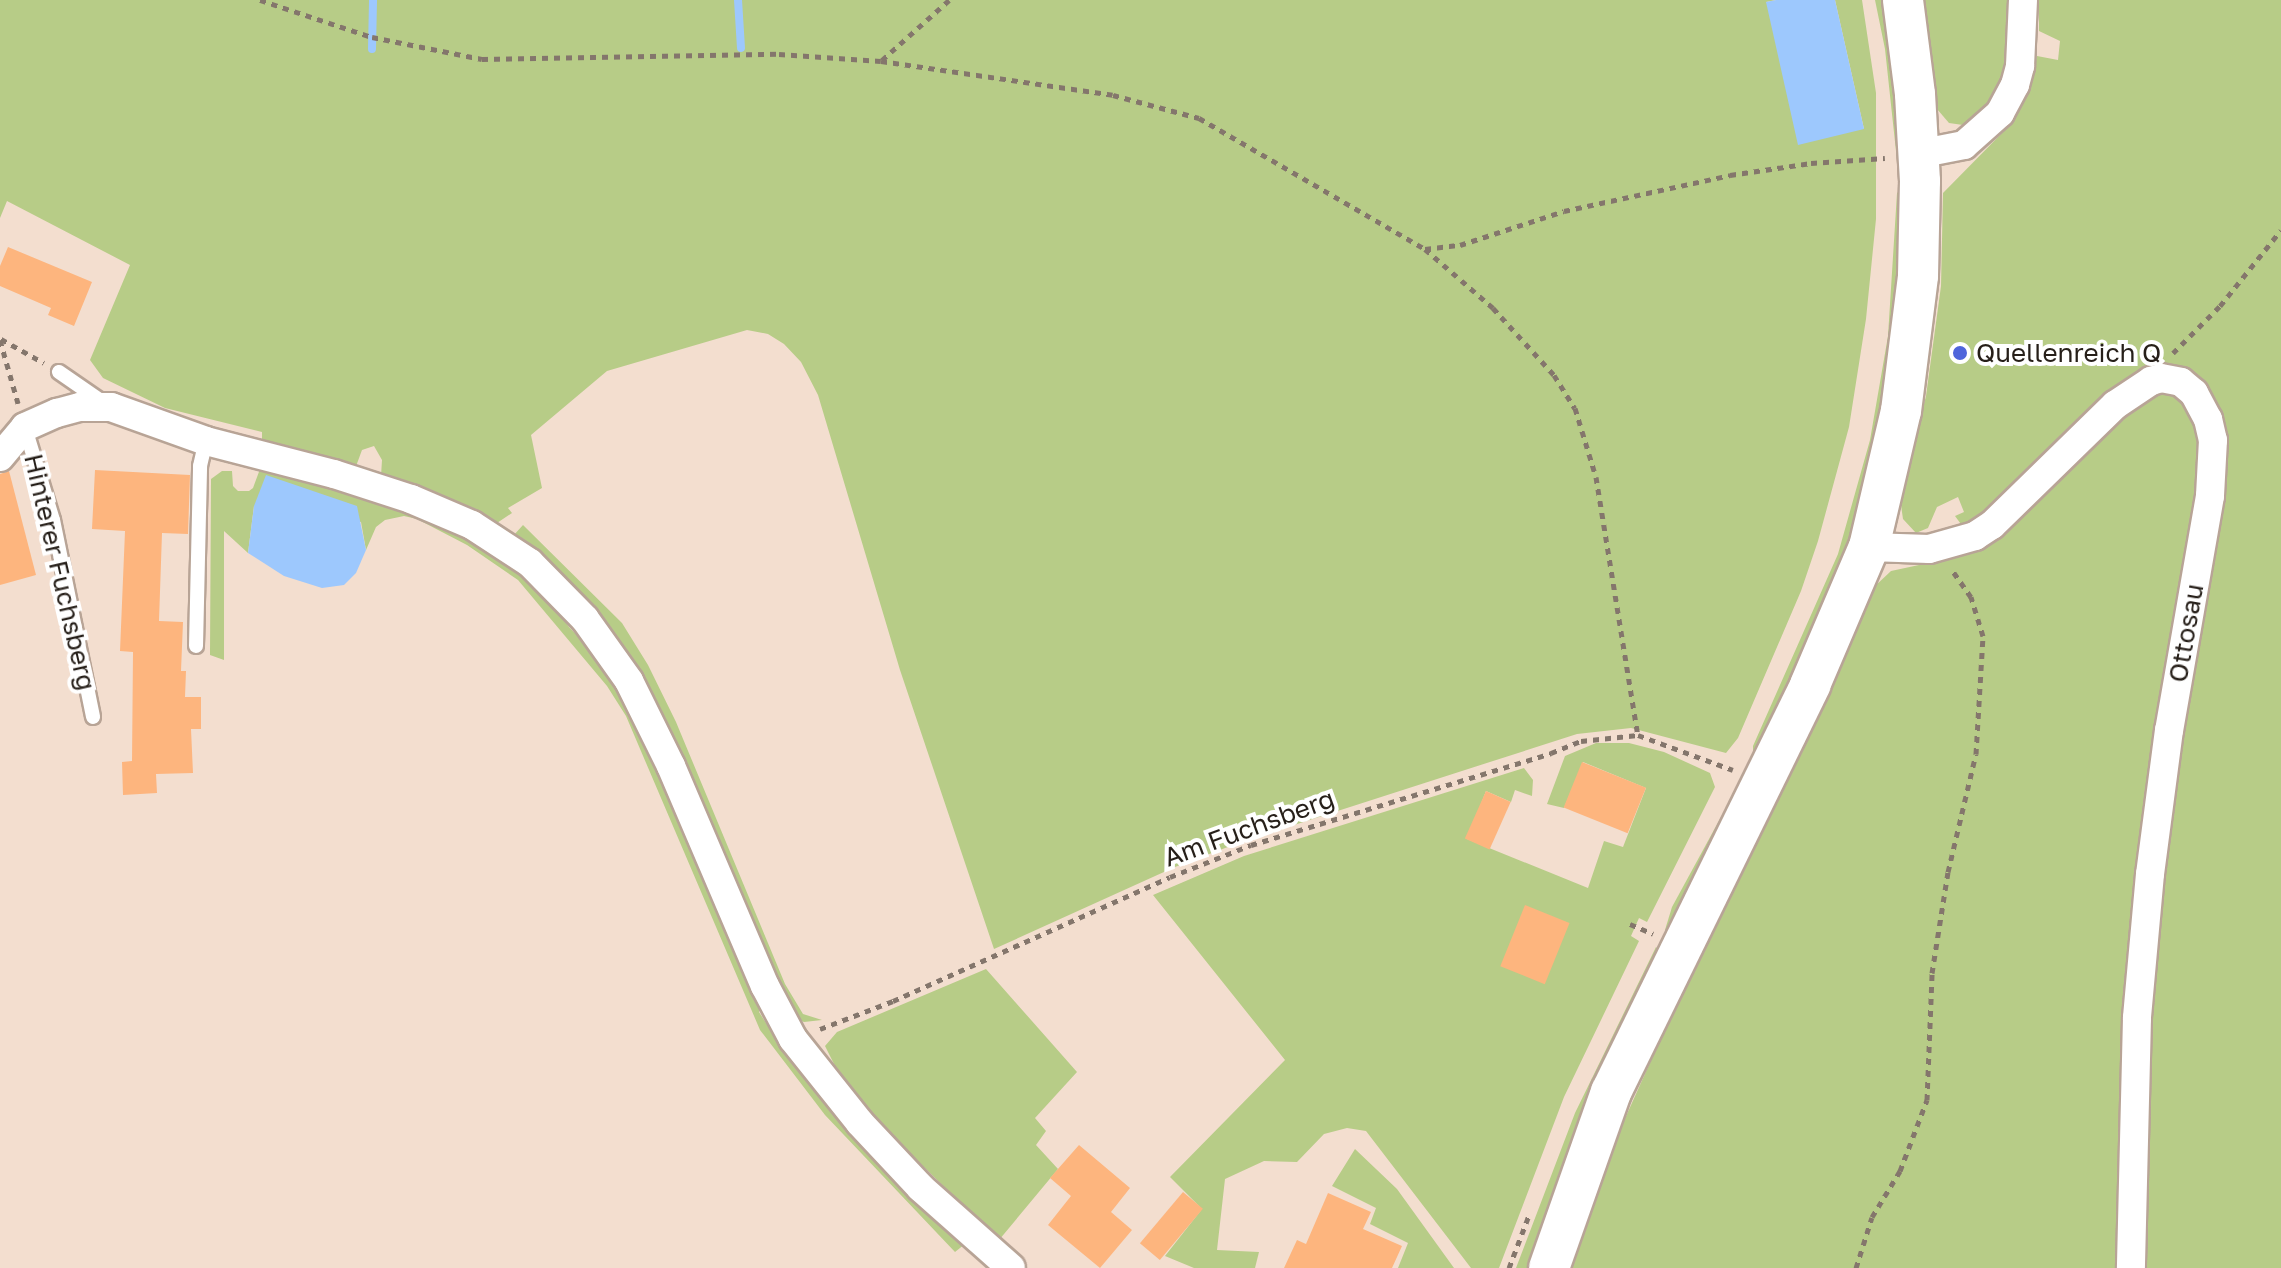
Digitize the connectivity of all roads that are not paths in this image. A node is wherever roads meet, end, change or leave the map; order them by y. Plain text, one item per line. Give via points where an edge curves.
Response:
1 (1903, 0) edge
2 (2023, 0) edge
3 (1904, 156) junction
4 (59, 372) road end
5 (111, 407) junction
6 (25, 427) junction
7 (206, 441) junction
8 (0, 457) edge
9 (1869, 547) junction
10 (196, 646) dead end
11 (93, 717) dead end
12 (1011, 1268) edge
13 (1549, 1268) edge
14 (2131, 1268) edge

1 - 3 main road
2 - 3 street via 2020,66 2000,113 1964,145
3 - 9 main road via 1919,237 1911,345
4 - 5 lane, Hinterer Fuchsberg
5 - 6 street, Hinterer Fuchsberg via 80,407
5 - 7 street, Hinterer Fuchsberg
6 - 8 street, Hinterer Fuchsberg
6 - 11 lane, Hinterer Fuchsberg via 53,520
7 - 10 lane via 200,466
7 - 12 street, Hinterer Fuchsberg via 411,499 495,538 530,563 607,645 629,681 793,1039 921,1188
9 - 13 main road via 1810,685 1611,1092
9 - 14 street, Ottosau via 1922,549 1962,542 1992,525 2142,385 2171,379 2194,393 2208,419 2213,464 2150,874 2137,1018

